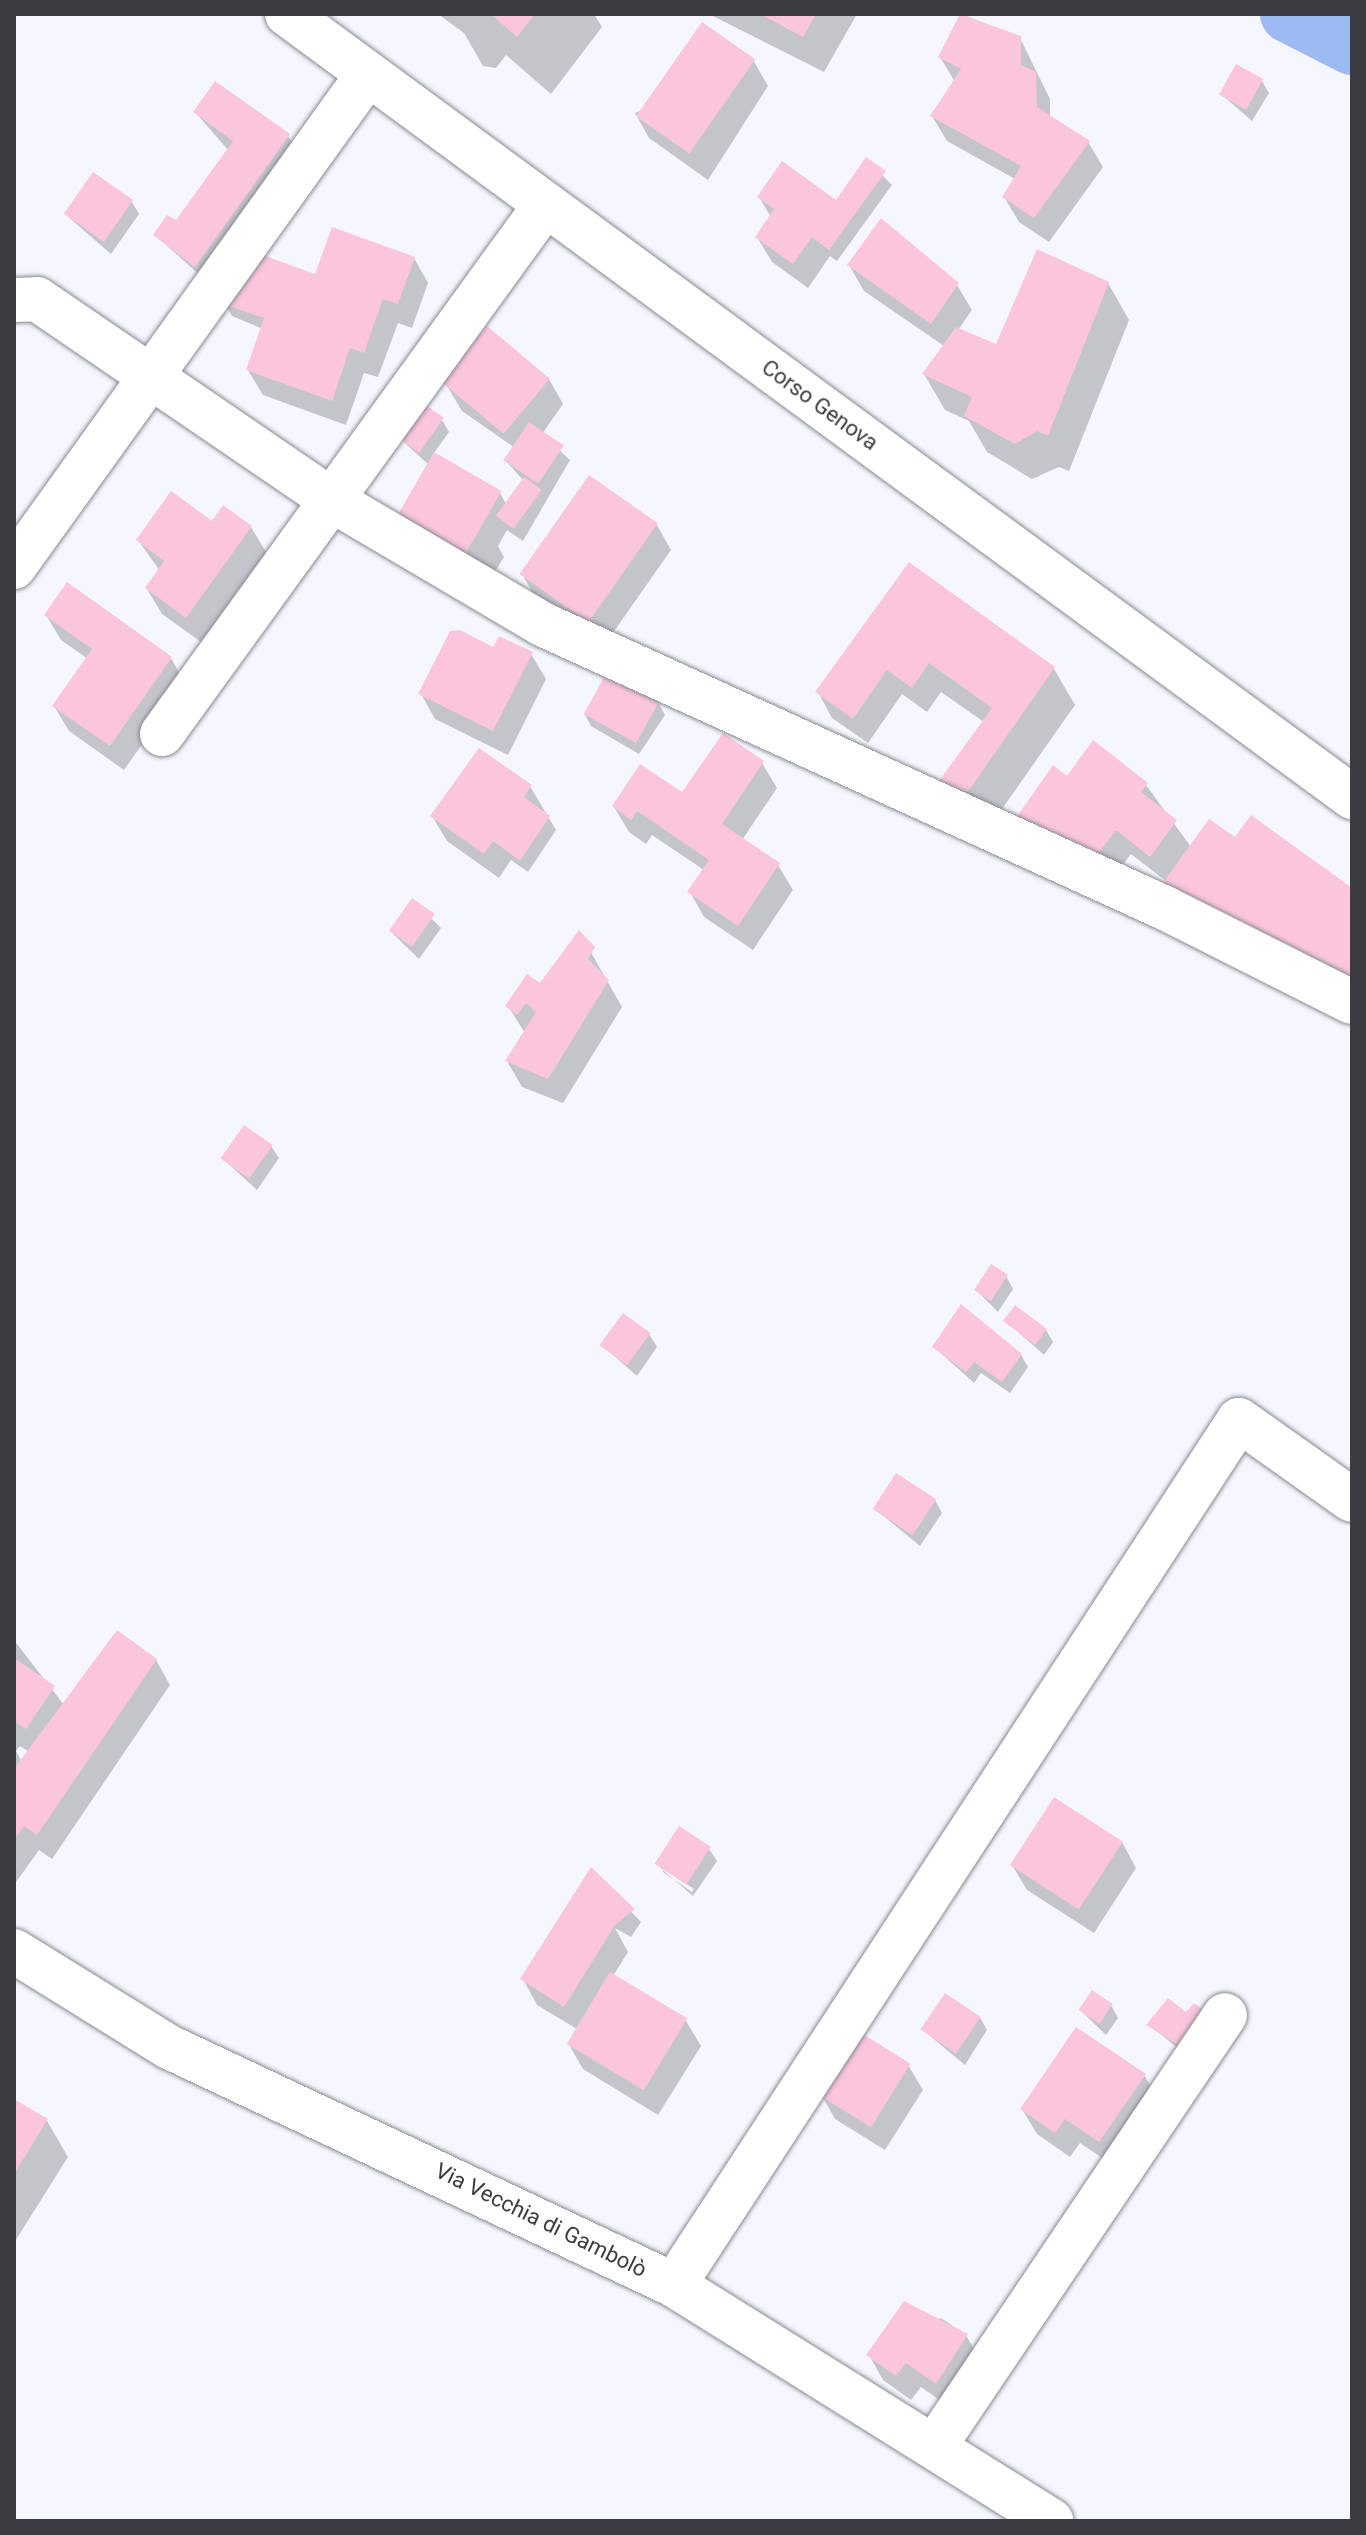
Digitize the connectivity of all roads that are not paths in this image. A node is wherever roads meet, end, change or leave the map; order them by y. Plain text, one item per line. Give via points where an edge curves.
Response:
1 (287, 14) edge
2 (368, 74) junction
3 (546, 204) junction
4 (14, 300) edge
5 (153, 374) junction
6 (330, 499) junction
7 (14, 567) edge
8 (162, 734) dead end
9 (1352, 797) edge
10 (1352, 1002) edge
11 (1352, 1500) edge
12 (14, 1951) edge
13 (1225, 2015) dead end
14 (674, 2285) junction
15 (936, 2444) junction
16 (1051, 2521) edge

1 - 2 street, Corso Genova
2 - 3 street, Corso Genova
2 - 5 street
3 - 6 street
3 - 9 street, Corso Genova
4 - 5 street via 37,299
5 - 6 street
5 - 7 street
6 - 8 street
6 - 10 street via 542,624 1165,908
11 - 14 street via 1239,1420
12 - 14 street, Via Vecchia di Gambolò via 169,2047
13 - 15 street
14 - 15 street, Via Vecchia di Gambolò
15 - 16 street, Via Vecchia di Gambolò

